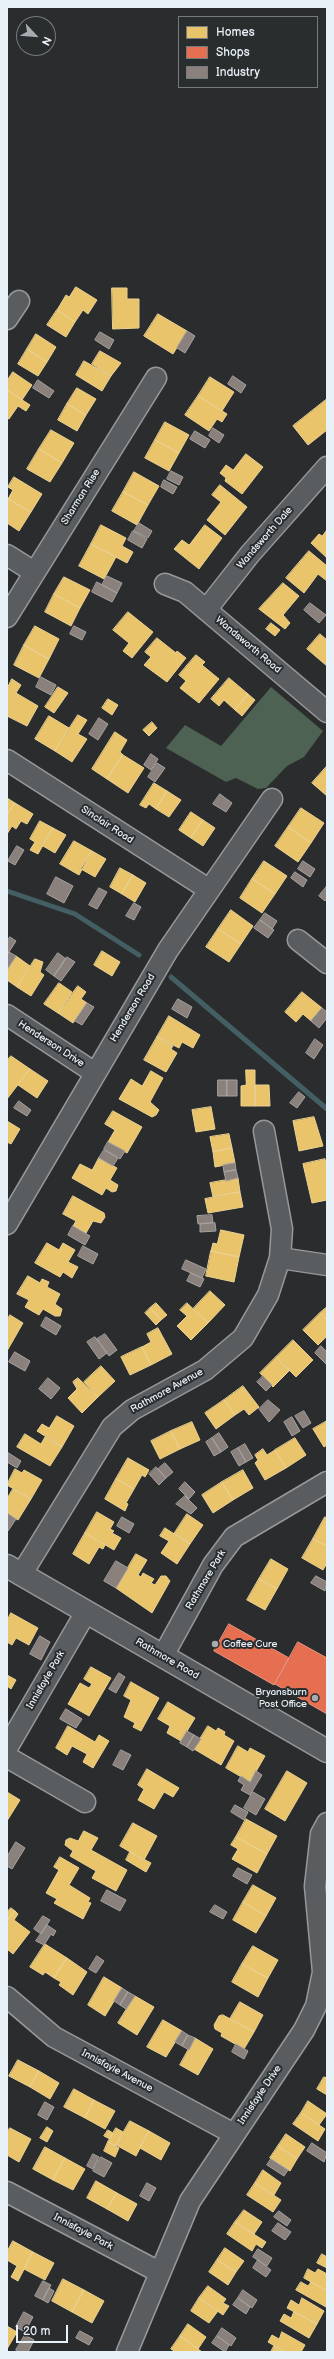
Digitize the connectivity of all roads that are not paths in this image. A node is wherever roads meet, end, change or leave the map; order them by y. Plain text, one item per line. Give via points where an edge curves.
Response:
1 (19, 301) dead end
2 (7, 319) edge
3 (156, 378) dead end
4 (327, 467) edge
5 (7, 555) edge
6 (34, 572) junction
7 (165, 584) dead end
8 (206, 610) junction
9 (7, 617) edge
10 (327, 712) edge
11 (7, 760) edge
12 (272, 799) dead end
13 (208, 889) junction
14 (298, 940) dead end
15 (327, 963) edge
16 (7, 1015) edge
17 (95, 1073) junction
18 (264, 1131) dead end
19 (7, 1224) edge
20 (280, 1258) junction
21 (327, 1265) edge
22 (327, 1482) edge
23 (14, 1570) edge
24 (86, 1612) junction
25 (163, 1656) junction
26 (7, 1748) edge
27 (327, 1751) edge
28 (7, 1757) edge
29 (85, 1802) dead end
30 (327, 1823) edge
31 (7, 1997) edge
32 (234, 2134) junction
33 (7, 2192) edge
34 (159, 2272) junction
35 (127, 2352) edge

1 - 2 street
3 - 6 street, Sharman Rise
4 - 8 street, Wandsworth Dale via 250,554
5 - 6 street
6 - 9 street, Sharman Rise
7 - 8 street, Wandsworth Road via 185,592
8 - 10 street, Wandsworth Road
11 - 13 street, Sinclair Road
12 - 13 street, Henderson Road
13 - 17 street, Henderson Road via 168,950
14 - 15 street
16 - 17 street, Henderson Drive
17 - 19 street, Henderson Road
18 - 20 street, Rathmore Avenue via 282,1229
20 - 21 street
20 - 23 street, Rathmore Avenue via 268,1295 243,1338 205,1370 132,1410 112,1427
22 - 25 street, Rathmore Park via 234,1537 213,1565
23 - 24 street, Rathmore Road
24 - 25 street, Rathmore Road
24 - 26 street, Innisfayle Park
25 - 27 street, Rathmore Road
28 - 29 street
30 - 32 street, Innisfayle Drive via 321,1834 315,1886 323,1972 316,2006 304,2030
31 - 32 street, Innisfayle Avenue via 54,2037
32 - 34 street, Innisfayle Drive via 190,2201
33 - 34 street, Innisfayle Park
34 - 35 street, Innisfayle Drive

